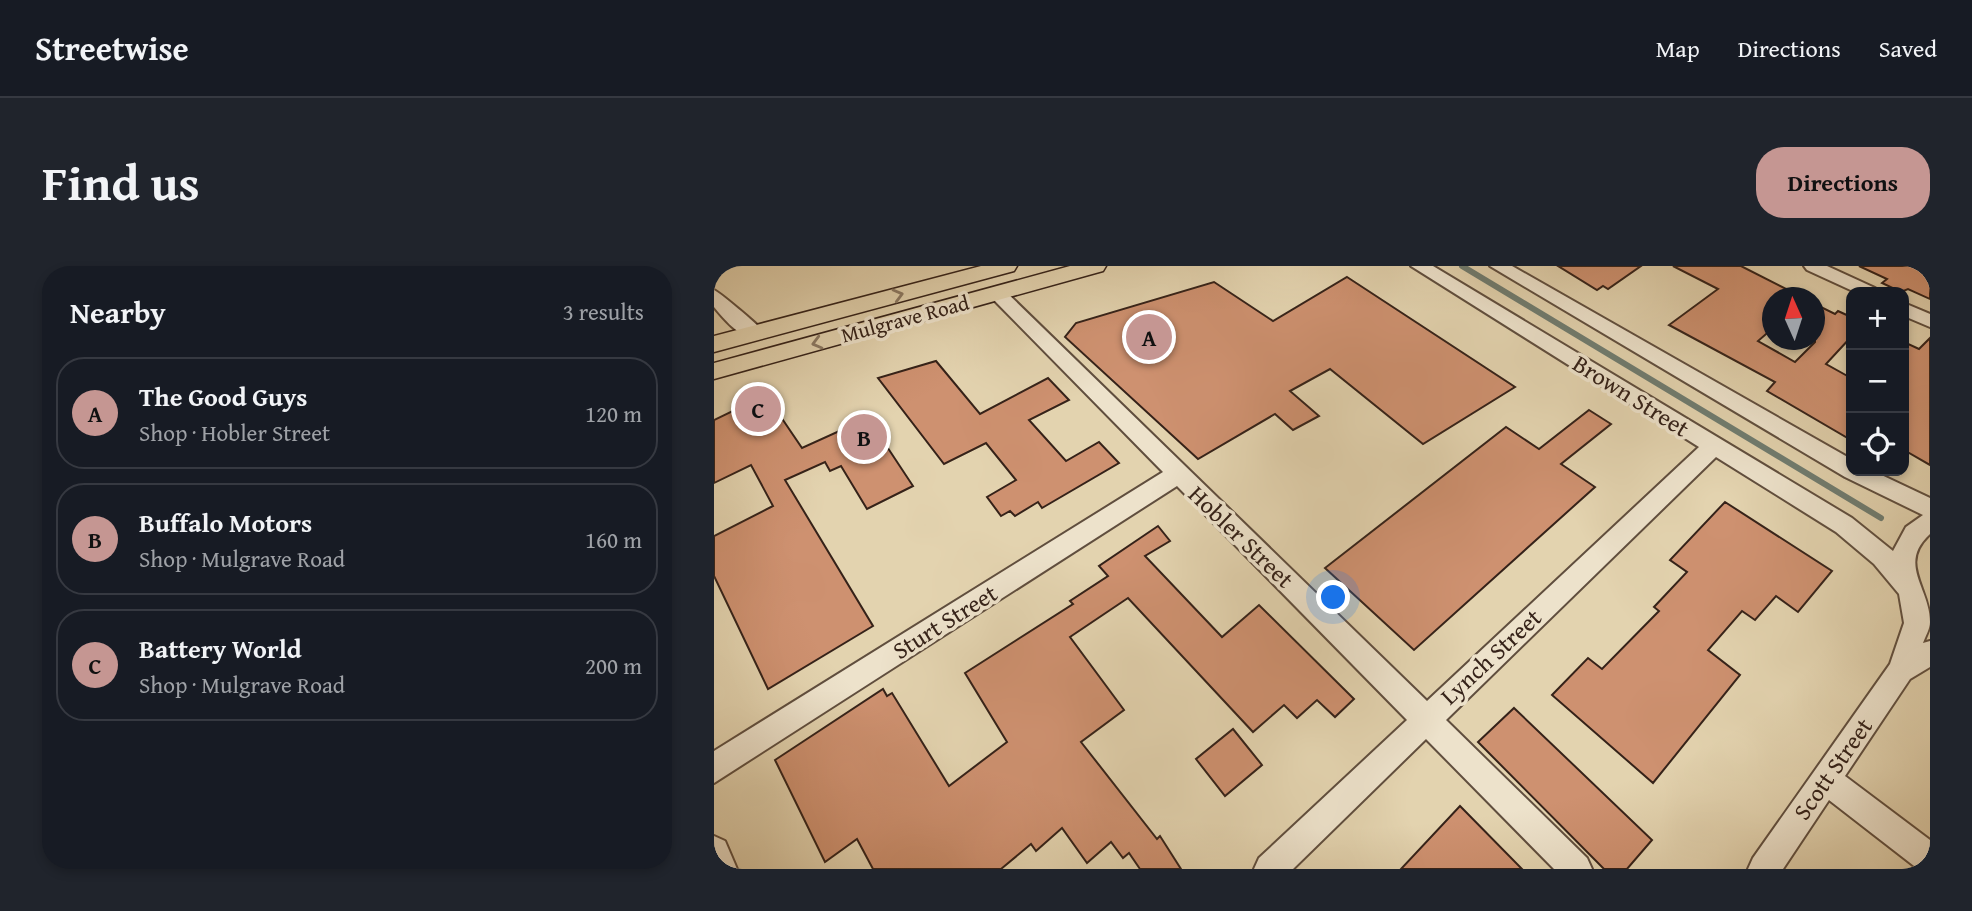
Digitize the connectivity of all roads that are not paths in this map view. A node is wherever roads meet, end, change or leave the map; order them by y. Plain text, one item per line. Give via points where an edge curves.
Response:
1 (1006, 266) edge
2 (1095, 266) edge
3 (1420, 266) edge
4 (1499, 266) edge
5 (1813, 266) edge
6 (1858, 287) edge
7 (997, 293) junction
8 (714, 296) edge
9 (1909, 311) edge
10 (1930, 321) edge
11 (755, 333) junction
12 (714, 344) edge
13 (714, 371) edge
14 (1713, 446) junction
15 (1846, 466) edge
16 (1177, 475) junction
17 (1862, 476) edge
18 (1863, 476) edge
19 (1930, 508) edge
20 (1844, 525) junction
21 (1918, 531) edge
22 (1910, 590) junction
23 (1930, 612) edge
24 (1930, 653) edge
25 (1902, 670) junction
26 (1426, 718) junction
27 (714, 768) edge
28 (1826, 779) junction
29 (714, 852) edge
30 (1930, 859) edge
31 (721, 869) edge
32 (1270, 869) edge
33 (1576, 869) edge
34 (1764, 869) edge

11 -> 1 main road, Mulgrave Road
2 - 7 main road, Mulgrave Road
3 - 14 street, Brown Street
4 - 15 street, Brown Street
5 - 6 street
7 -> 13 main road, Mulgrave Road
7 - 16 street, Hobler Street
8 - 11 street
9 - 10 street
11 - 12 main road, Mulgrave Road
14 - 20 street, Brown Street
14 - 26 street, Lynch Street
16 - 26 street, Hobler Street
16 - 27 street, Sturt Street
17 - 21 street, Brown Street via 1903,509
18 - 19 street, Brown Street
20 - 21 street, Brown Street via 1879,540 1897,541
20 - 22 street, Brown Street via 1883,557
21 - 22 street, Scott Street via 1905,548 1902,563
22 - 23 street, Brown Street
22 - 25 street, Scott Street via 1917,623
24 - 25 street, Scott Street
25 - 28 street, Scott Street
26 - 32 street, Lynch Street
26 - 33 street, Hobler Street
28 - 30 street
28 - 34 street, Scott Street
29 - 31 street

